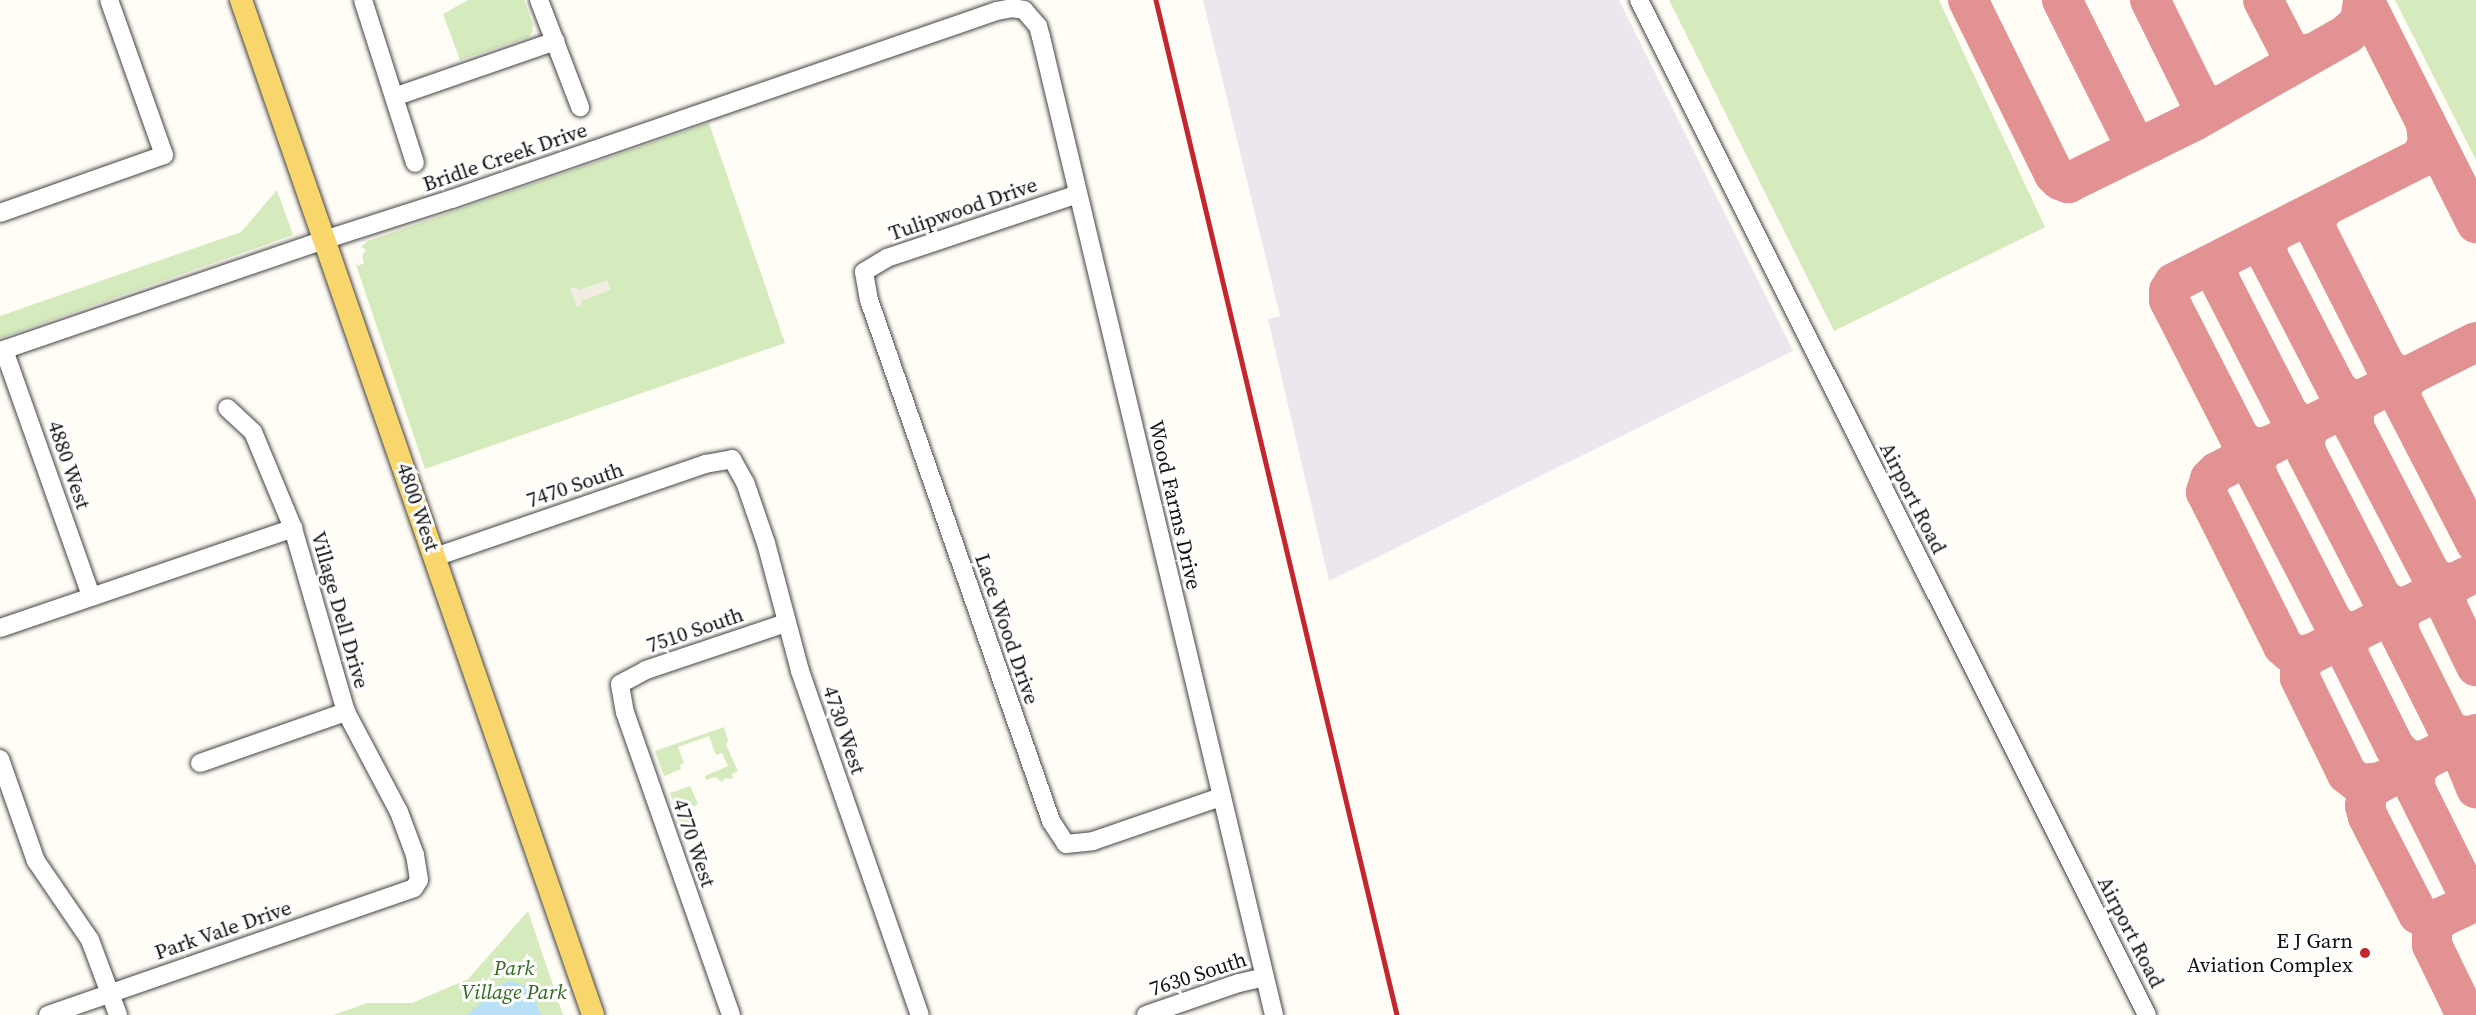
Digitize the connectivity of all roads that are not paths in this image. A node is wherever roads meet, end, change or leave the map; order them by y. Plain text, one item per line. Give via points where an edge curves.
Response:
1 (109, 0) edge
2 (241, 0) edge
3 (363, 0) edge
4 (539, 0) edge
5 (1639, 0) edge
6 (1024, 10) joint
7 (556, 41) junction
8 (394, 97) junction
9 (580, 107) dead end
10 (415, 163) dead end
11 (1078, 194) junction
12 (0, 213) edge
13 (324, 240) junction
14 (864, 272) joint
15 (2, 350) edge
16 (227, 408) dead end
17 (732, 459) joint
18 (293, 528) junction
19 (435, 557) junction
20 (91, 596) junction
21 (786, 622) junction
22 (0, 628) edge
23 (620, 684) joint
24 (346, 712) junction
25 (0, 759) edge
26 (200, 763) dead end
27 (1221, 797) junction
28 (414, 888) joint
29 (1264, 977) junction
30 (111, 993) junction
31 (48, 1015) edge
32 (118, 1015) edge
33 (593, 1015) edge
34 (731, 1015) edge
35 (920, 1015) edge
36 (1146, 1015) edge
37 (1274, 1015) edge
38 (2147, 1015) edge

1 - 12 street via 164,155
2 - 13 main road, 4800 West
3 - 8 street
4 - 7 street
5 - 38 street, Airport Road
6 - 11 street, Wood Farms Drive via 1038,26
6 - 13 street, Bridle Creek Drive via 997,11
7 - 8 street
7 - 9 street
8 - 10 street
11 - 14 street, Tulipwood Drive via 887,258
11 - 27 street, Wood Farms Drive
13 - 15 street, Bridle Creek Drive
13 - 19 main road, 4800 West
14 - 27 street, Lace Wood Drive via 869,300 1051,821 1066,844 1093,842
15 - 20 street, 4880 West
16 - 18 street via 253,432
17 - 19 street, 7470 South via 705,464
17 - 21 street, 4730 West via 766,543
18 - 20 street, Village Dell Drive
18 - 24 street, Village Dell Drive
19 - 33 main road, 4800 West
20 - 22 street, Village Dell Drive
21 - 23 street, 7510 South via 646,670
21 - 35 street, 4730 West
23 - 34 street, 4770 West via 625,713
24 - 26 street
24 - 28 street, Village Dell Drive via 399,812 419,871
25 - 30 street via 36,861 90,940
27 - 29 street, Wood Farms Drive
28 - 30 street, Park Vale Drive
29 - 36 street, 7630 South
29 - 37 street, Wood Farms Drive
30 - 31 street, Park Vale Drive
30 - 32 street

